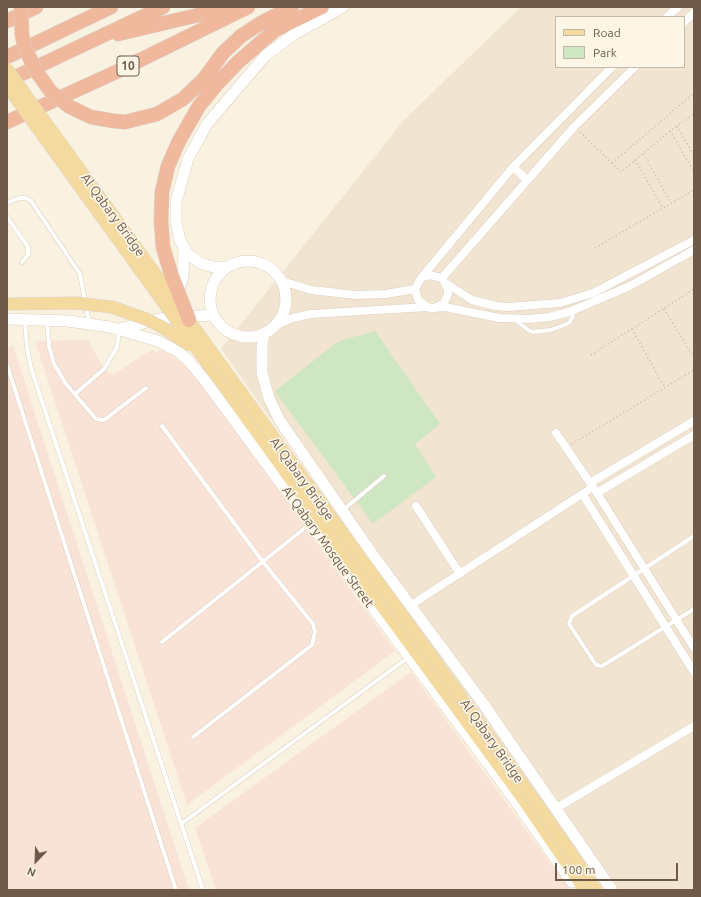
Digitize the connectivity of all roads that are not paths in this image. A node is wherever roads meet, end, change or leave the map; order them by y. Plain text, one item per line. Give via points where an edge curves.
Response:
1 (21, 7) edge
2 (36, 7) edge
3 (111, 7) edge
4 (163, 7) edge
5 (232, 7) edge
6 (248, 7) edge
7 (292, 7) edge
8 (322, 7) edge
9 (343, 7) edge
10 (678, 7) edge
11 (694, 13) edge
12 (667, 16) edge
13 (7, 21) edge
14 (685, 21) edge
15 (89, 42) junction
16 (7, 57) edge
17 (611, 68) edge
18 (634, 68) edge
19 (7, 69) edge
20 (7, 81) edge
21 (210, 82) junction
22 (7, 86) edge
23 (7, 122) edge
24 (512, 167) junction
25 (526, 179) junction
26 (7, 203) edge
27 (7, 217) edge
28 (694, 240) edge
29 (184, 249) junction
30 (694, 250) edge
31 (22, 262) dead end
32 (227, 267) junction
33 (421, 278) junction
34 (282, 281) junction
35 (444, 281) junction
36 (415, 289) junction
37 (7, 304) edge
38 (431, 308) junction
39 (572, 311) junction
40 (213, 315) junction
41 (164, 318) junction
42 (24, 319) junction
43 (514, 319) junction
44 (7, 320) edge
45 (47, 320) junction
46 (189, 320) junction
47 (89, 324) junction
48 (276, 325) junction
49 (119, 329) junction
50 (264, 334) junction
51 (205, 360) junction
52 (7, 365) edge
53 (146, 388) dead end
54 (75, 394) junction
55 (694, 421) edge
56 (162, 426) dead end
57 (556, 433) dead end
58 (694, 435) edge
59 (384, 476) dead end
60 (593, 487) junction
61 (583, 495) junction
62 (416, 506) dead end
63 (343, 510) junction
64 (311, 524) junction
65 (694, 536) edge
66 (263, 562) junction
67 (643, 569) junction
68 (460, 574) junction
69 (634, 575) junction
70 (410, 605) junction
71 (694, 609) edge
72 (676, 620) junction
73 (666, 626) junction
74 (162, 642) dead end
75 (694, 648) edge
76 (409, 657) junction
77 (694, 672) edge
78 (694, 726) edge
79 (194, 737) dead end
80 (555, 809) junction
81 (181, 824) junction
82 (176, 890) edge
83 (202, 890) edge
84 (578, 890) edge
85 (585, 890) edge
86 (596, 890) edge
87 (612, 890) edge

1 - 21 highway, bridge via 25,48 36,71 61,100 91,117 119,122 148,118 175,105
2 - 13 highway
3 - 16 highway
4 - 15 highway
5 - 15 highway
6 - 23 highway, 10
7 - 21 highway via 241,36 224,53
8 - 21 highway via 275,30
9 - 29 street via 273,48 256,64 204,130 188,159 176,202 176,222
10 - 12 street
11 - 14 street
15 - 20 highway
17 - 24 street
18 - 25 street
19 - 46 main road, Al Qabary Bridge, bridge
21 - 46 highway, bridge via 168,166 162,192 160,220 164,247 171,274
22 - 51 main road, Al Qabary Bridge, bridge
24 - 25 street
24 - 33 street
25 - 35 street
26 - 47 lane via 19,198 30,201 80,274
27 - 31 lane via 28,247 28,255
28 - 35 street via 598,290 560,303 496,306 472,300
29 - 32 street via 200,263 213,267
29 - 41 street via 181,286
30 - 39 street via 630,286
32 - 34 street via 242,261 258,262 272,269
32 - 40 street via 216,278 210,292
33 - 35 street via 429,275
33 - 36 street
34 - 36 street via 311,290 356,295 386,294
34 - 48 street via 286,304
35 - 38 street via 447,299 440,306
36 - 38 street via 418,300
37 - 51 main road, bridge via 94,304 129,312 152,321 178,336
38 - 43 street via 445,307 489,317
38 - 48 street via 311,314
39 - 43 street via 549,317
39 - 43 lane via 573,316 569,323 539,332 528,330
40 - 41 street
40 - 50 street via 222,327 235,335 249,338
41 - 49 street
42 - 44 street, Al Qabary Mosque Street
42 - 45 street, Al Qabary Mosque Street
42 - 81 lane via 31,368
45 - 47 street, Al Qabary Mosque Street
45 - 54 lane via 50,355 59,373
46 - 86 main road, Al Qabary Bridge, bridge via 414,630
47 - 49 street, Al Qabary Mosque Street
48 - 50 street
49 - 54 lane via 117,347 104,369
49 - 64 street, Al Qabary Mosque Street via 158,341 187,359
50 - 63 street via 262,373 273,410
51 - 85 main road, Al Qabary Bridge via 523,799
52 - 82 lane
53 - 54 lane via 100,421
55 - 60 street
56 - 66 lane
57 - 60 street
58 - 60 street
59 - 63 lane
60 - 61 street
60 - 67 street
61 - 68 street
61 - 69 street
62 - 68 street
63 - 70 street
64 - 66 lane
64 - 76 street, Al Qabary Mosque Street
65 - 67 lane
66 - 74 lane
66 - 79 lane via 313,624 315,638 312,645
67 - 69 lane
67 - 72 street
68 - 70 street
69 - 73 street
69 - 73 lane via 572,616 569,624 594,663 599,666
70 - 80 street via 482,702
71 - 72 lane
72 - 73 lane
72 - 75 street
73 - 77 street
76 - 81 lane
76 - 84 street, Al Qabary Mosque Street
78 - 80 street
80 - 87 street
81 - 83 lane

